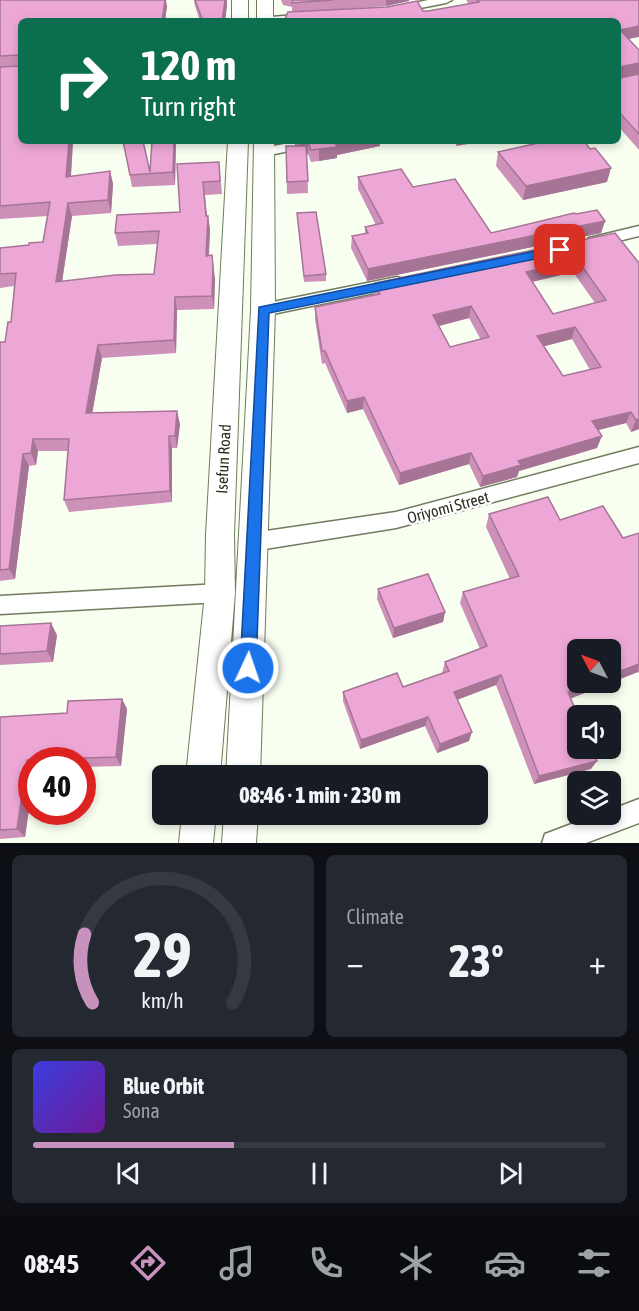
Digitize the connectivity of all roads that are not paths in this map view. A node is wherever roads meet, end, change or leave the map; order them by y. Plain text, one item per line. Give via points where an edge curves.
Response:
1 (240, 0) edge
2 (266, 0) edge
3 (446, 0) edge
4 (386, 12) edge
5 (317, 17) edge
6 (240, 18) edge
7 (265, 18) edge
8 (306, 18) edge
9 (238, 144) edge
10 (286, 144) edge
11 (264, 146) edge
12 (639, 231) edge
13 (583, 245) edge
14 (412, 280) edge
15 (263, 310) junction
16 (639, 455) edge
17 (252, 542) junction
18 (220, 593) junction
19 (0, 605) edge
20 (204, 765) edge
21 (243, 765) edge
22 (639, 811) edge
23 (198, 825) edge
24 (240, 825) edge
25 (196, 843) edge
26 (239, 843) edge
27 (554, 843) edge

1 - 6 street
2 - 7 street
3 - 4 street
5 - 8 street
9 - 18 street, Isefun Road
10 - 11 street
11 - 15 street, Isefun Road
12 - 13 street
14 - 15 street
15 - 17 street, Isefun Road
16 - 17 street, Oriyomi Street via 396,520
17 - 21 street, Isefun Road
18 - 19 street
18 - 20 street, Isefun Road
22 - 27 street
23 - 25 street
24 - 26 street

